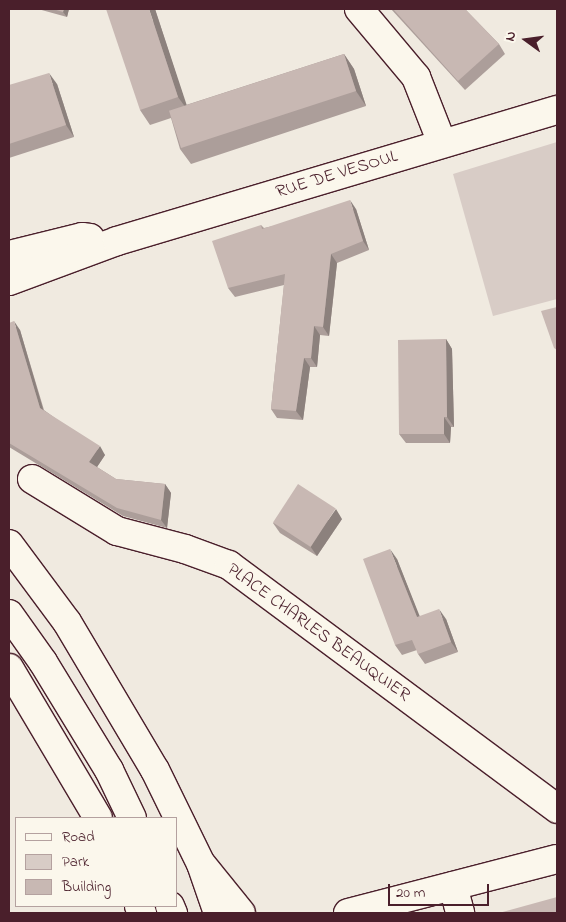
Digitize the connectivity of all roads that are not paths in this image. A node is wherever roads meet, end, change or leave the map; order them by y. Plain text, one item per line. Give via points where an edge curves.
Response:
1 (359, 9) edge
2 (557, 110) edge
3 (442, 144) junction
4 (117, 242) junction
5 (9, 255) edge
6 (9, 281) edge
7 (32, 479) dead end
8 (9, 544) edge
9 (9, 614) edge
10 (9, 668) edge
11 (557, 809) edge
12 (97, 817) edge
13 (132, 817) edge
14 (557, 859) edge
15 (201, 864) junction
16 (453, 886) junction
17 (218, 913) edge
18 (241, 913) edge
19 (348, 913) edge
20 (460, 913) edge

1 - 3 main road via 416,77
2 - 3 main road, RUE DE VESOUL
3 - 4 main road, RUE DE VESOUL
4 - 5 main road, RUE DE VESOUL via 82,237
4 - 6 main road, RUE DE VESOUL
7 - 11 main road, PLACE CHARLES BEAUQUIER via 116,530 229,565
8 - 15 main road via 72,630 156,770
9 - 13 main road via 43,662 109,770
10 - 12 main road
14 - 16 main road
15 - 17 main road
15 - 18 main road
16 - 19 main road
16 - 20 main road

